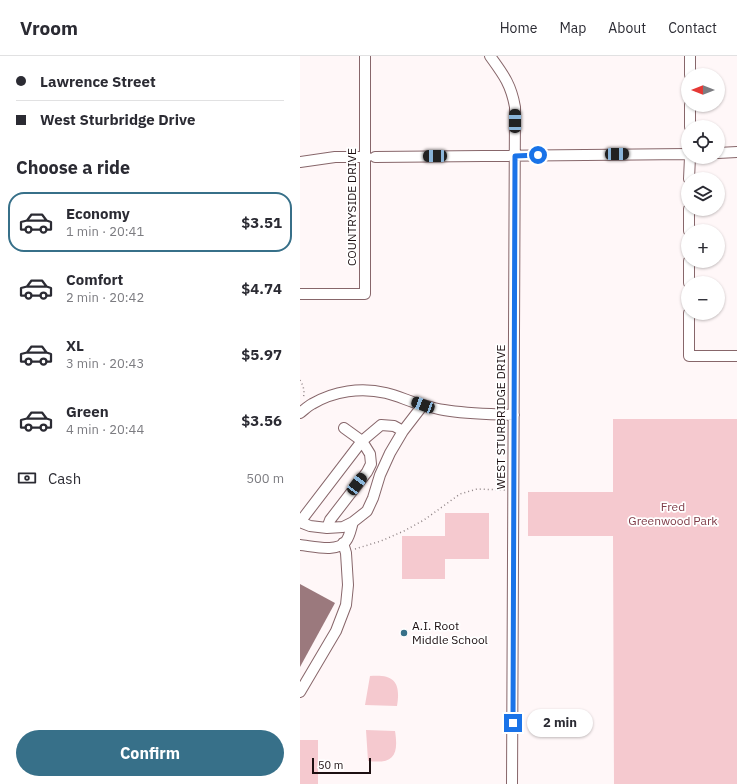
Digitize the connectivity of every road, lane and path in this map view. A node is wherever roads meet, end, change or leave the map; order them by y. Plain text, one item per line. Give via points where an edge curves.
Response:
1 (365, 56) edge
2 (490, 56) edge
3 (690, 56) edge
4 (690, 68) edge
5 (725, 152) edge
6 (737, 152) edge
7 (681, 154) edge
8 (515, 156) junction
9 (369, 157) junction
10 (300, 162) edge
11 (300, 294) edge
12 (689, 320) edge
13 (737, 356) edge
14 (300, 380) edge
15 (303, 401) dead end
16 (423, 405) junction
17 (300, 413) edge
18 (514, 415) junction
19 (344, 428) dead end
20 (403, 431) junction
21 (362, 441) junction
22 (513, 490) junction
23 (300, 522) edge
24 (353, 522) junction
25 (327, 528) junction
26 (300, 545) edge
27 (345, 548) junction
28 (300, 692) edge
29 (512, 784) edge

1 - 9 street, COUNTRYSIDE DRIVE
2 - 8 street, WEST STURBRIDGE DRIVE via 509,84 513,97
3 - 4 street
5 - 6 street
7 - 8 street
8 - 9 street
8 - 18 street, WEST STURBRIDGE DRIVE
9 - 10 street via 335,157
9 - 11 street, COUNTRYSIDE DRIVE via 365,294
12 - 13 street via 689,356
14 - 15 path via 303,386
16 - 17 street via 385,393 361,390 327,397 311,404
16 - 18 street via 468,413
16 - 20 street
18 - 22 street, WEST STURBRIDGE DRIVE
19 - 21 street
20 - 21 street via 394,426 381,425
20 - 24 street via 380,475 367,511
21 - 23 street
21 - 25 street via 370,454 371,464 330,520
22 - 27 path via 477,489 460,494 404,531 357,548
22 - 29 street, WEST STURBRIDGE DRIVE
23 - 25 street
24 - 25 street via 343,527
24 - 27 street
26 - 27 street
27 - 28 street via 348,586 346,605 336,631

